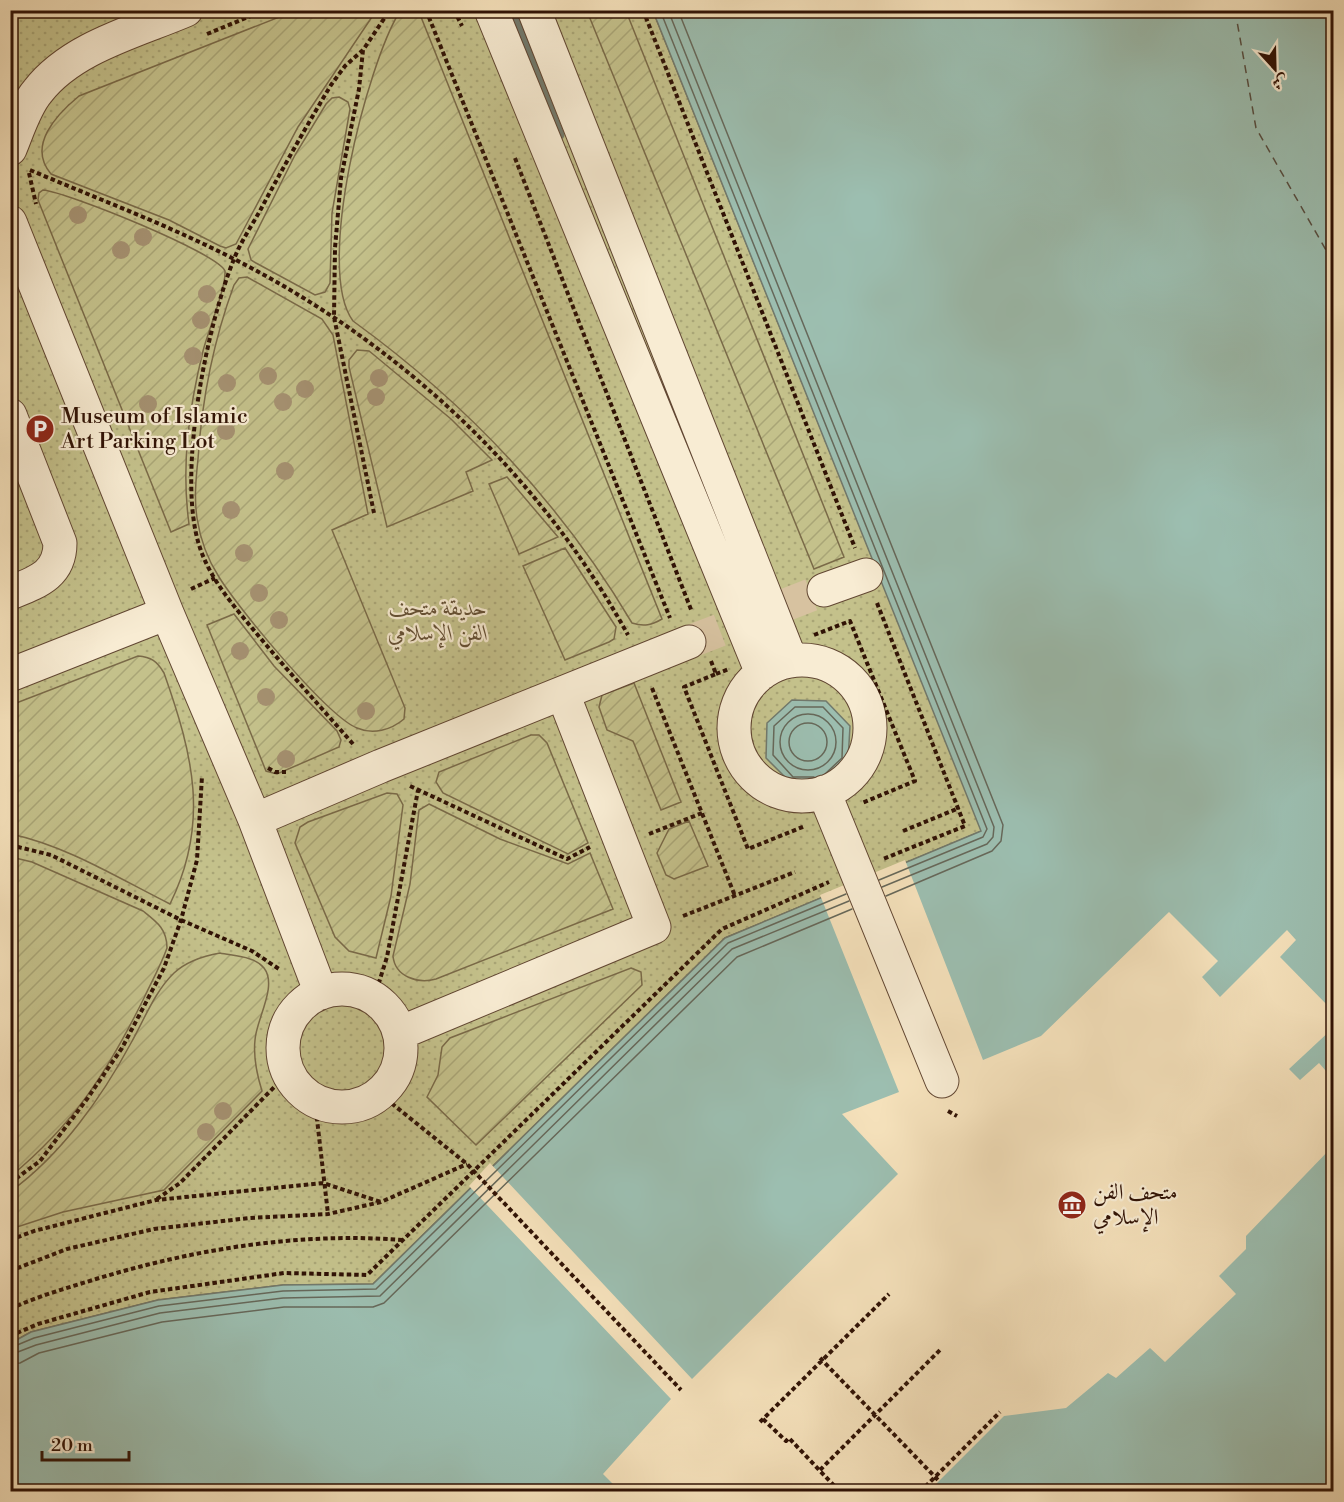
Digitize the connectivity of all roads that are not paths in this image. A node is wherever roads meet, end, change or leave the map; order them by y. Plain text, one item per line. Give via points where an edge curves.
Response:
1 (491, 10) edge
2 (534, 10) edge
3 (194, 24) edge
4 (10, 149) edge
5 (24, 216) edge
6 (10, 415) edge
7 (10, 464) edge
8 (862, 567) road end
9 (10, 572) edge
10 (824, 590) tunnel mouth
11 (10, 592) edge
12 (177, 602) junction
13 (681, 632) tunnel mouth
14 (776, 667) junction
15 (10, 675) edge
16 (563, 694) junction
17 (824, 792) junction
18 (255, 820) junction
19 (312, 998) junction
20 (400, 1033) junction
21 (942, 1081) dead end

1 - 14 street
2 - 14 street
3 - 4 street via 91,50 60,69 37,91
5 - 12 street
6 - 11 street via 60,543 57,565 50,574
7 - 9 street via 41,546 33,563
8 - 10 street
12 - 15 street
12 - 18 street
13 - 16 street via 630,652
14 - 17 street via 747,689 737,710 734,732 739,754 751,773 768,788 805,796
14 - 17 street via 816,661 840,671 862,695 870,714 865,754 854,772
16 - 18 street via 416,752 373,753
16 - 20 street via 654,927
17 - 21 street
18 - 19 street
19 - 20 street via 348,989 374,998 395,1019
19 - 20 street via 294,1014 285,1036 283,1058 295,1085 315,1102 356,1107 380,1094 390,1084 401,1060

